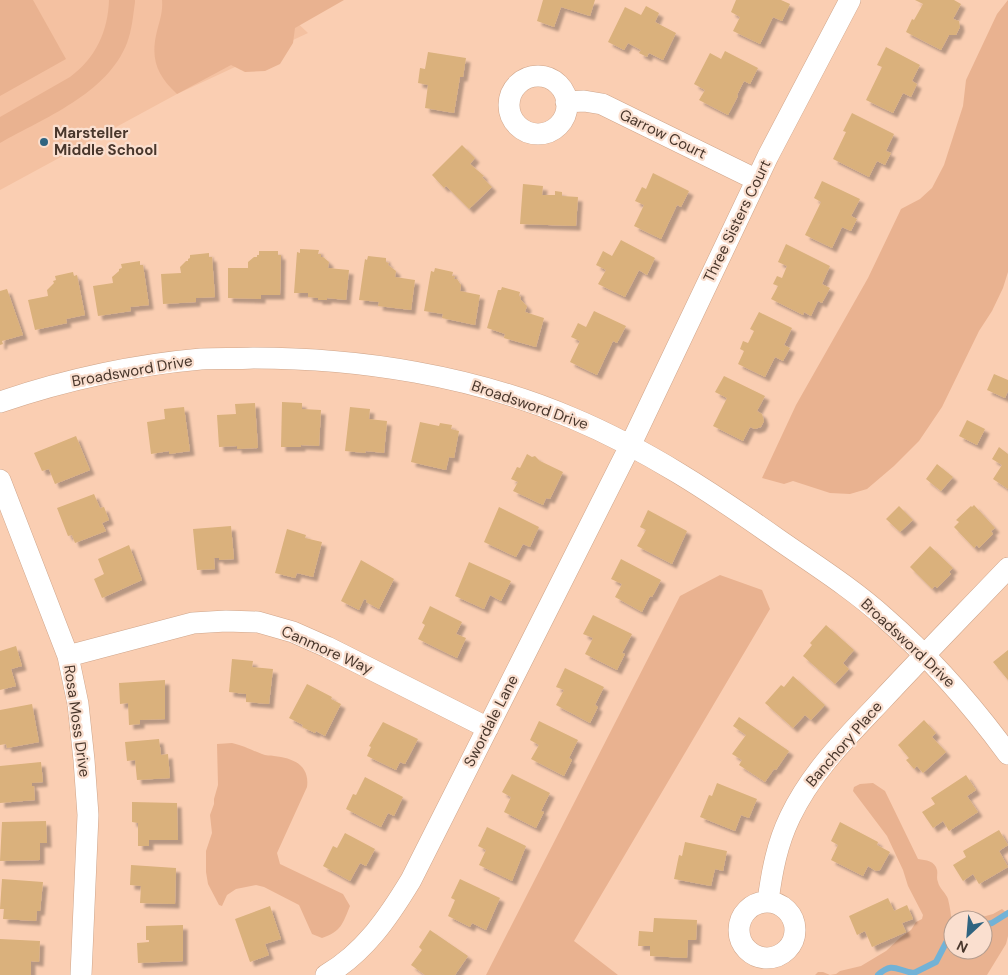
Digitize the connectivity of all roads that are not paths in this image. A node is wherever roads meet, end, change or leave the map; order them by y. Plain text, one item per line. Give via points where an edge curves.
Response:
1 (850, 0) edge
2 (566, 102) dead end
3 (757, 180) junction
4 (0, 402) edge
5 (630, 446) junction
6 (0, 480) edge
7 (1008, 568) edge
8 (924, 655) junction
9 (68, 656) junction
10 (488, 728) junction
11 (1008, 754) edge
12 (768, 901) dead end
13 (81, 975) edge
14 (326, 975) edge

1 - 3 street, Three Sisters Court
2 - 3 street, Garrow Court via 602,104
3 - 5 street, Three Sisters Court
4 - 5 street, Broadsword Drive via 136,367 204,359 282,358 346,362 448,378 510,396 572,417
5 - 8 street, Broadsword Drive via 732,507 848,588
5 - 10 street, Swordale Lane
6 - 9 street, Rosa Moss Drive
7 - 8 street, Banchory Place
8 - 11 street, Broadsword Drive via 957,689
8 - 12 street, Banchory Place via 838,746 803,792 781,837
9 - 10 street, Canmore Way via 194,623 258,622 293,632 327,647
9 - 13 street, Rosa Moss Drive via 78,704 88,815
10 - 14 street, Swordale Lane via 393,910 358,952

